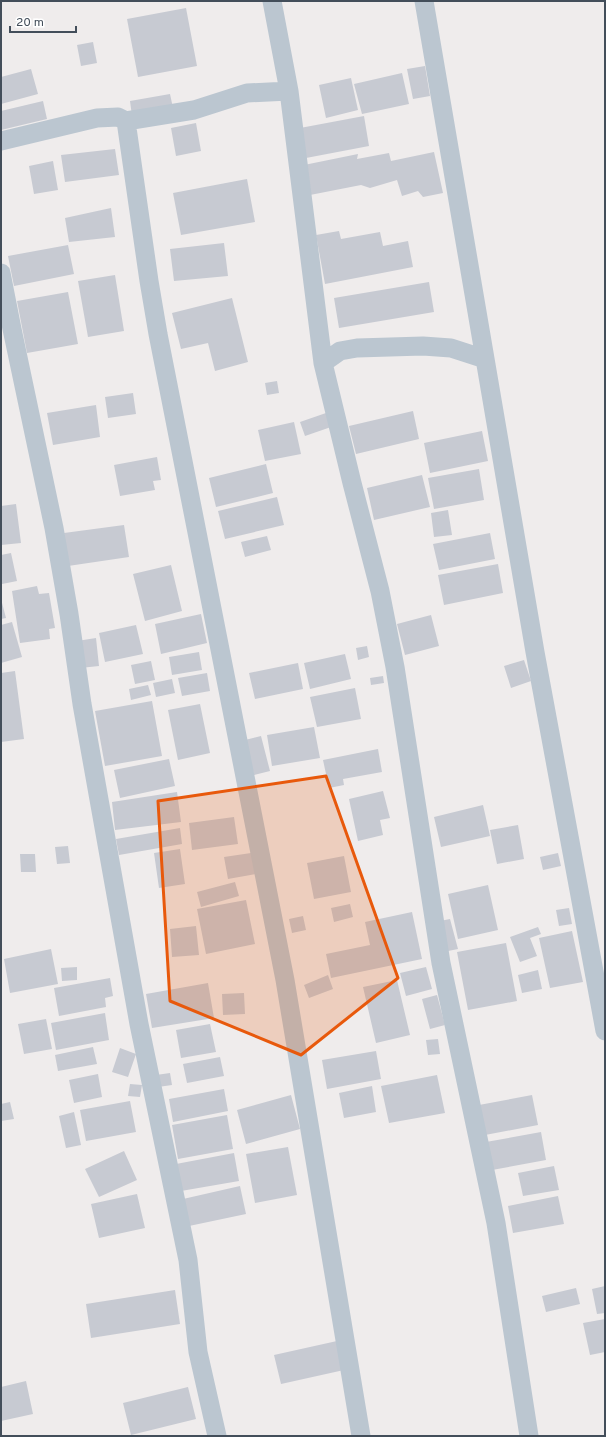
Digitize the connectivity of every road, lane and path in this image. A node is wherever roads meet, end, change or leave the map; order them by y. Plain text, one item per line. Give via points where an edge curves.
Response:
1 (272, 1) edge
2 (424, 1) edge
3 (289, 91) junction
4 (126, 121) junction
5 (1, 141) edge
6 (1, 273) edge
7 (485, 359) junction
8 (324, 363) junction
9 (605, 1031) edge
10 (217, 1436) edge
11 (361, 1436) edge
12 (529, 1436) edge

1 - 3 street
2 - 7 street
3 - 4 street via 247,93 194,110
3 - 8 street
4 - 5 street via 118,117 97,118
4 - 11 street via 157,326 286,980
6 - 10 street via 54,528 82,704 139,1024 188,1260 198,1352
7 - 8 street via 451,348 422,346 357,348 340,351
7 - 9 street via 535,652
8 - 12 street via 380,591 395,667 442,962 496,1223

